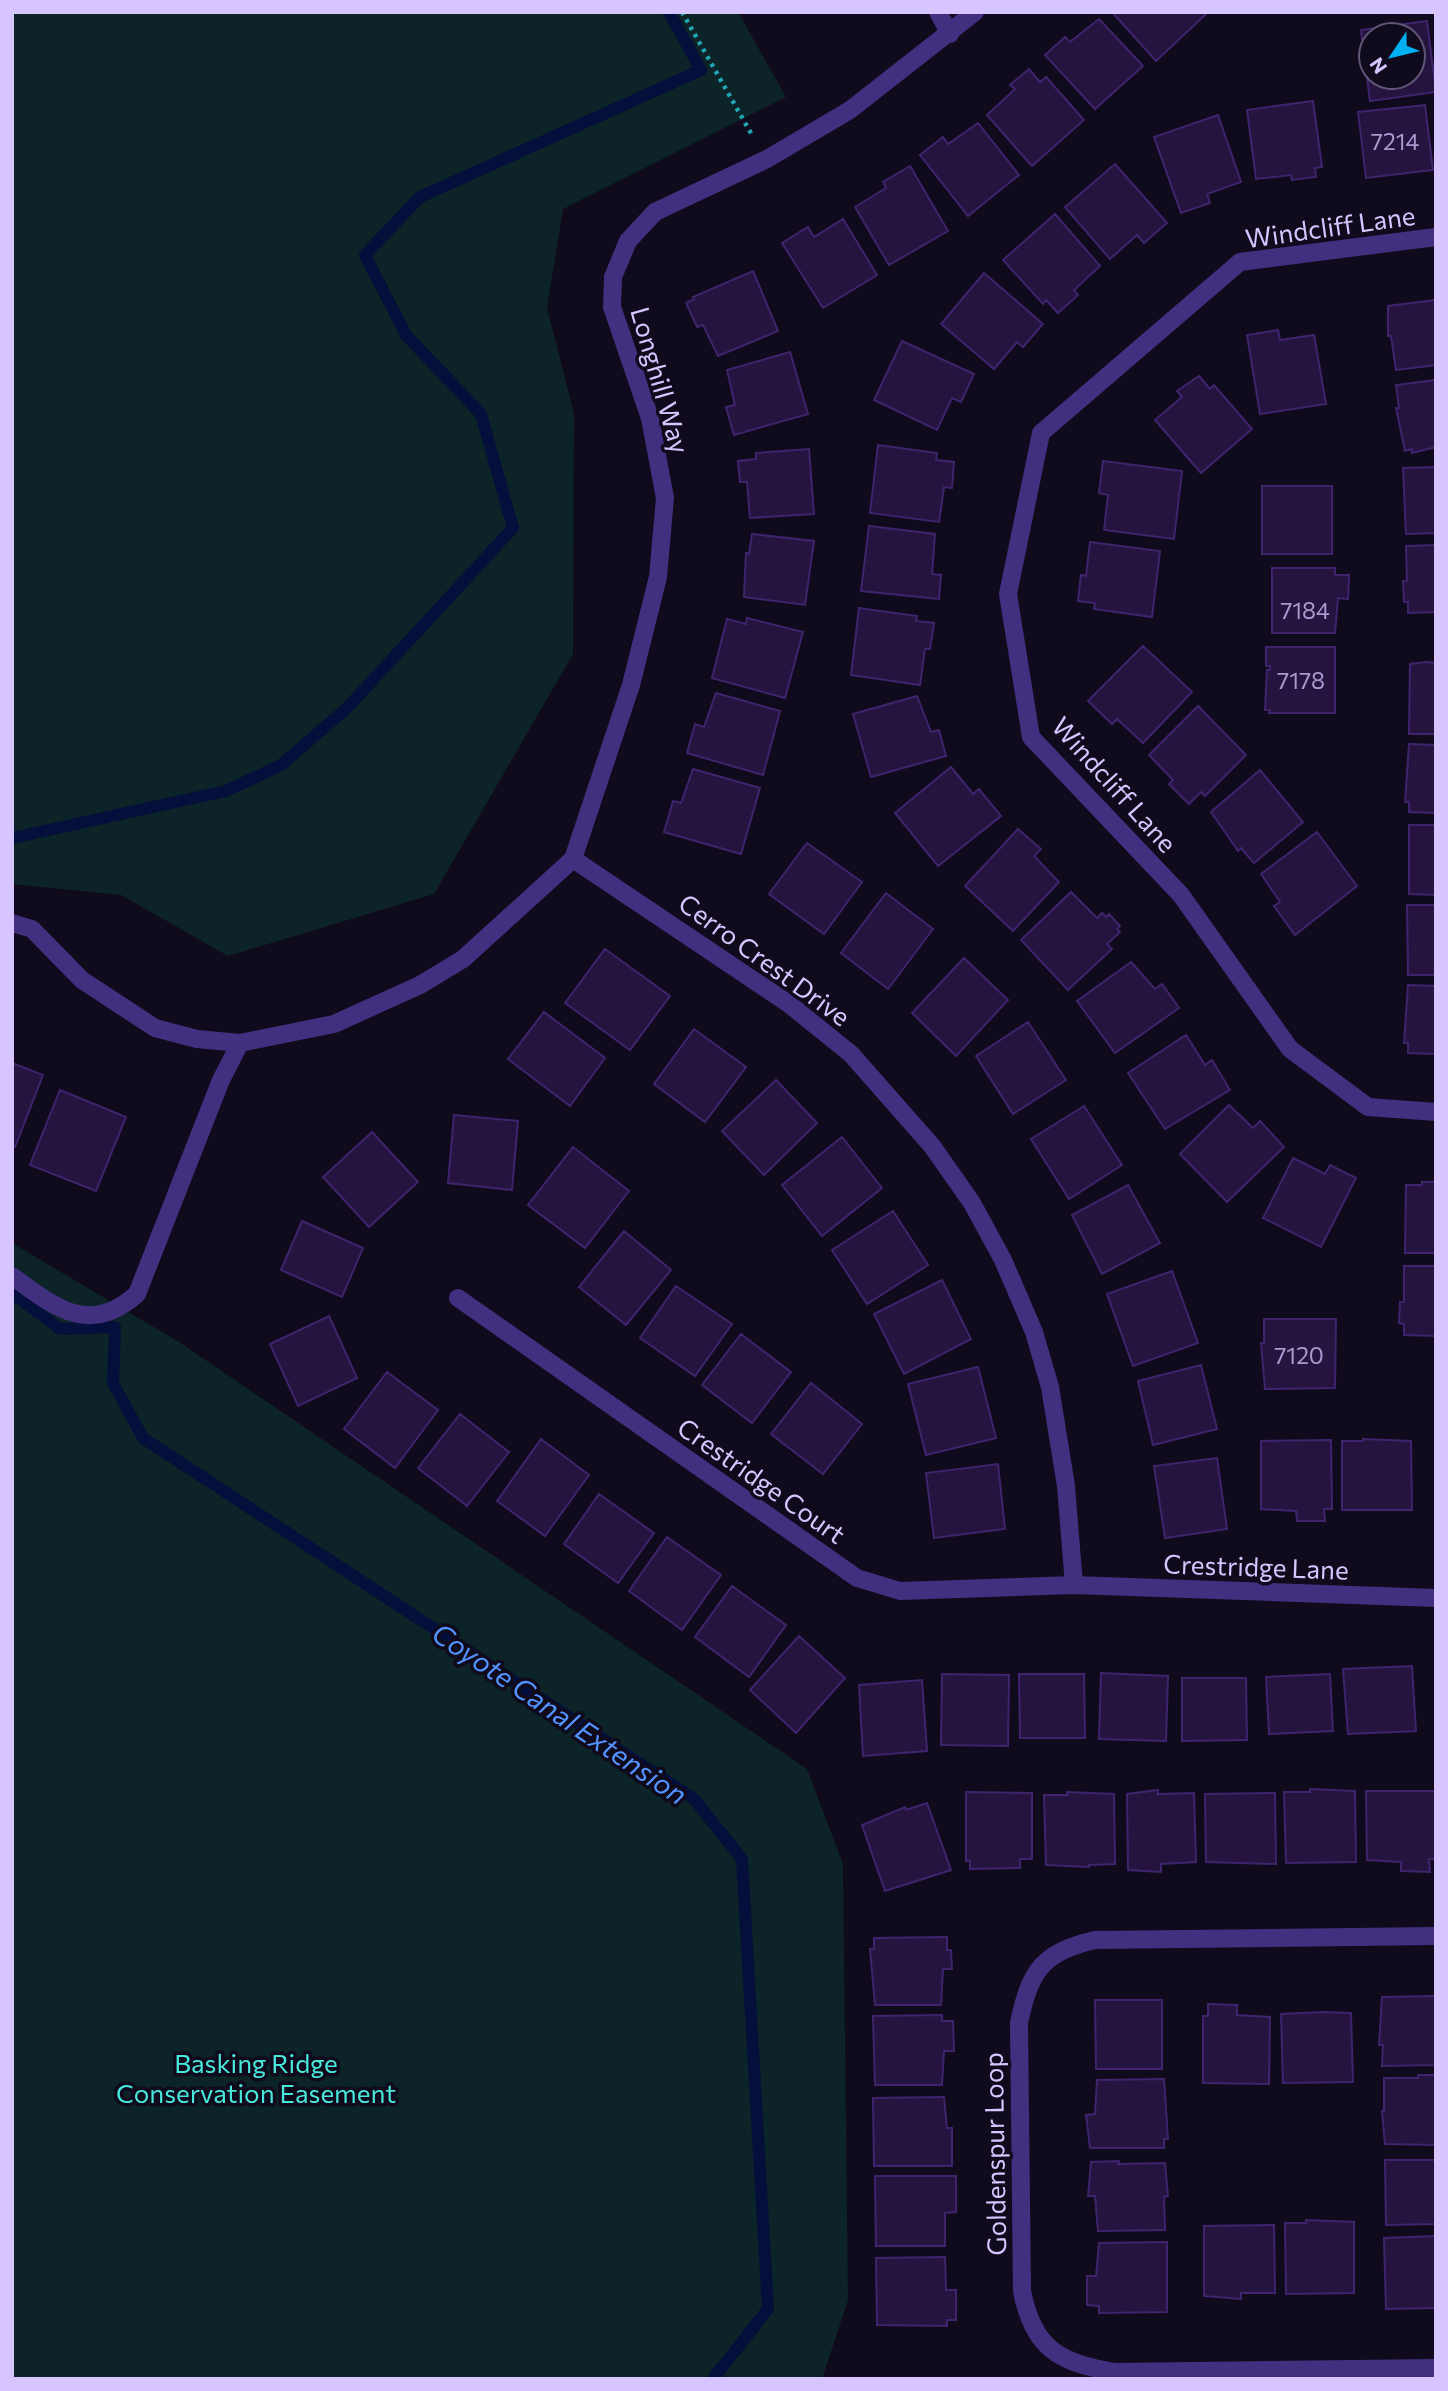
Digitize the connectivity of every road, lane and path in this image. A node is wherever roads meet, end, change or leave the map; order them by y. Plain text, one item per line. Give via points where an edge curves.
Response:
1 (682, 12) edge
2 (938, 12) edge
3 (975, 12) edge
4 (950, 34) junction
5 (767, 159) junction
6 (1436, 237) edge
7 (573, 859) junction
8 (12, 923) edge
9 (240, 1043) junction
10 (1436, 1112) edge
11 (12, 1276) edge
12 (458, 1298) dead end
13 (1074, 1586) junction
14 (1436, 1598) edge
15 (1436, 1936) edge
16 (1436, 2368) edge

1 - 5 path
2 - 4 street
3 - 4 street, Longhill Way
4 - 5 street, Longhill Way via 850,110
5 - 7 street, Longhill Way via 655,212 628,241 613,277 612,307 650,418 665,498 659,577 646,632
6 - 10 street, Windcliff Lane via 1240,262 1041,433 1008,594 1031,737 1181,895 1290,1049 1368,1107
7 - 9 street via 463,959 420,985 334,1024
7 - 13 street, Cerro Crest Drive via 789,1003 851,1054 940,1157 972,1203 1034,1332 1050,1387 1065,1474
8 - 9 street via 32,929 82,980 155,1028 197,1040
9 - 11 street via 221,1080 137,1294 118,1311 94,1317 56,1308
12 - 13 street, Crestridge Court via 857,1578 900,1591
13 - 14 street, Crestridge Lane
15 - 16 street, Goldenspur Loop via 1096,1940 1064,1947 1041,1967 1026,1991 1019,2023 1022,2291 1028,2322 1051,2350 1079,2366 1114,2371

